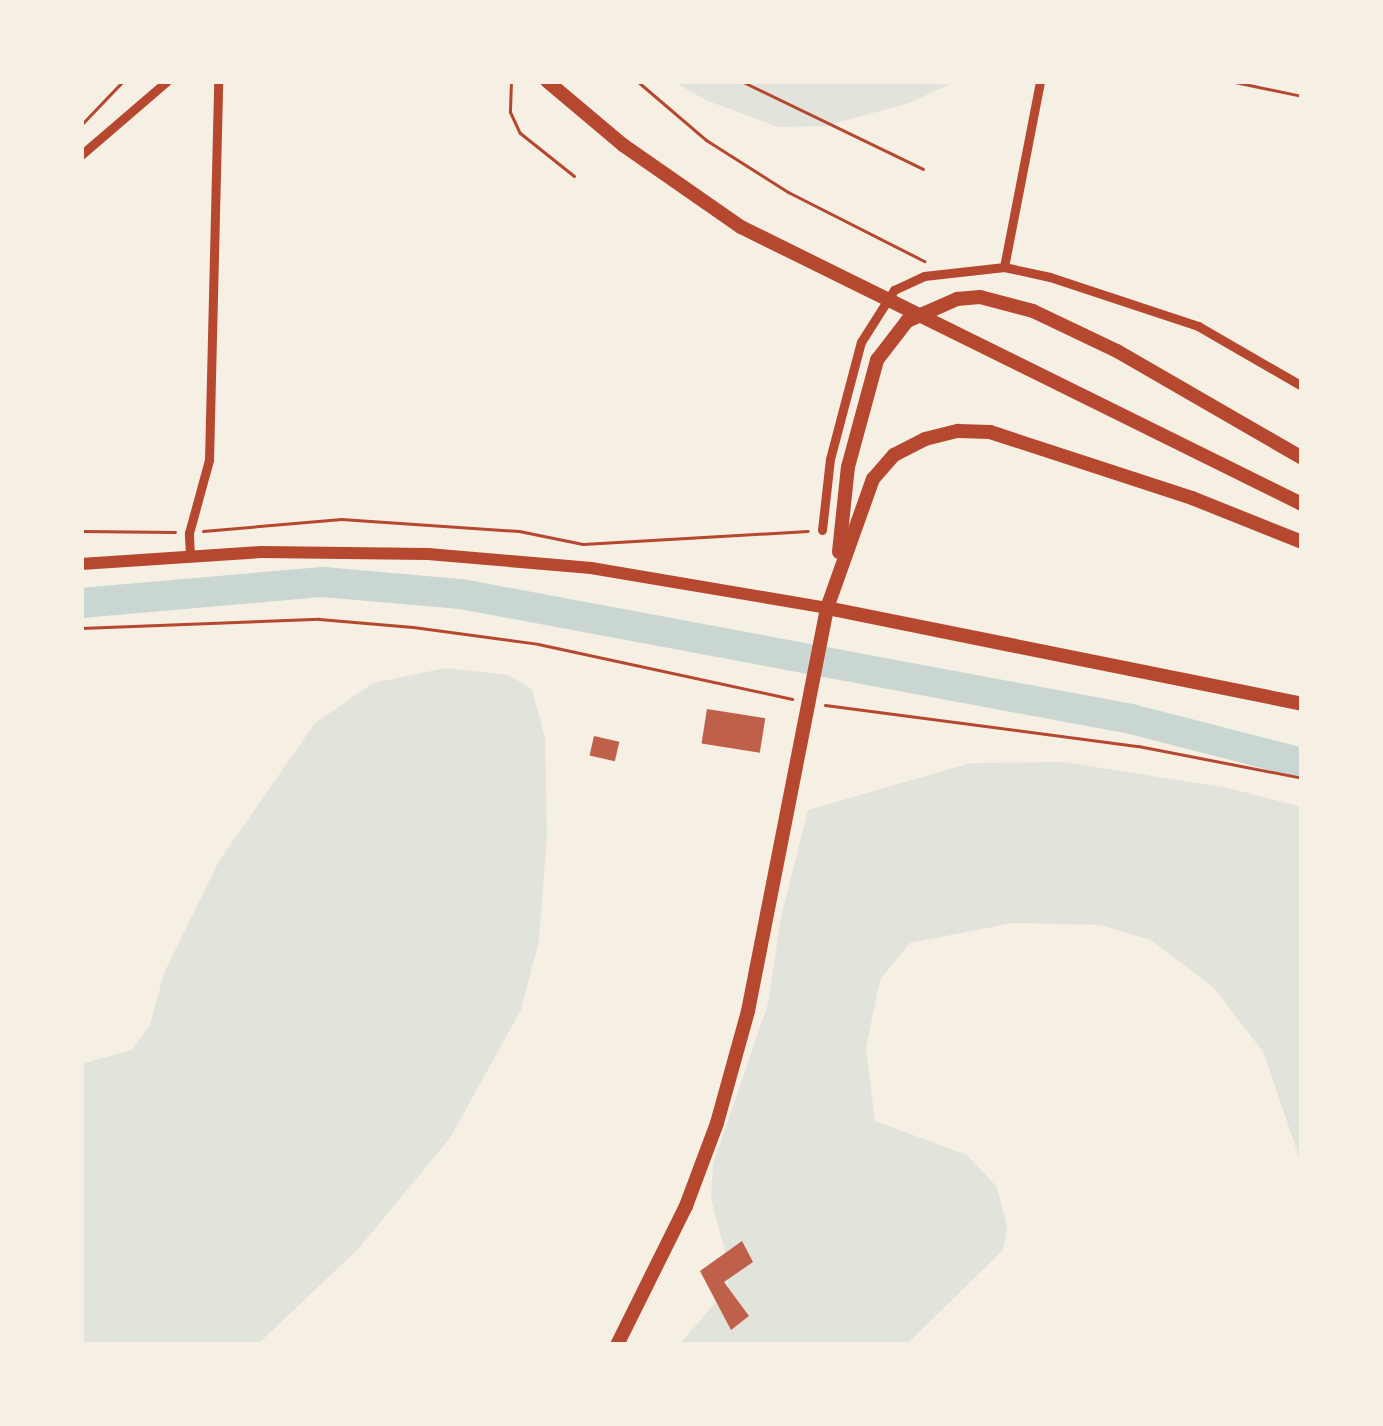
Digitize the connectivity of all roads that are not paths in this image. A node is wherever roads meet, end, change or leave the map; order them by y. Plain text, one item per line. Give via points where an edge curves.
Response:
1 (166, 81) edge
2 (218, 81) edge
3 (548, 81) edge
4 (1040, 81) edge
5 (81, 154) edge
6 (1004, 267) junction
7 (1302, 386) edge
8 (1302, 458) edge
9 (1302, 504) edge
10 (822, 530) road end
11 (1302, 542) edge
12 (190, 555) junction
13 (81, 564) edge
14 (836, 574) junction
15 (827, 608) junction
16 (1302, 704) edge
17 (617, 1345) edge

1 - 5 street
2 - 12 street via 209,460
3 - 9 main road via 725,216
4 - 6 street
6 - 7 street via 1198,326
6 - 10 street via 938,274 894,290 861,342 830,459
8 - 14 main road via 1034,311 958,299 907,321 877,360 848,467
11 - 14 main road via 1111,471 990,432 958,431 894,455 873,479
12 - 13 main road
12 - 15 main road via 520,561
14 - 15 main road
15 - 16 main road
15 - 17 main road via 748,1011 717,1123 677,1227

